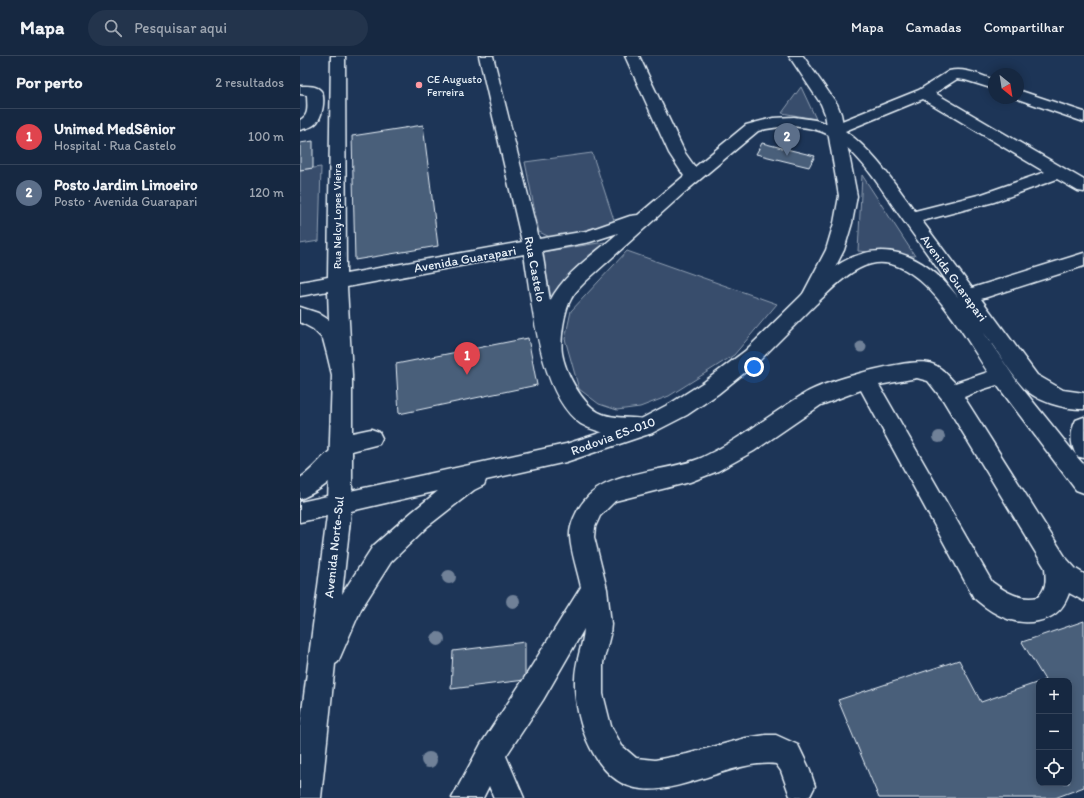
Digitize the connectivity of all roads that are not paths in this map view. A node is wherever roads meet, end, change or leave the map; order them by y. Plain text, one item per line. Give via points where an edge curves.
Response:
1 (338, 56) edge
2 (486, 56) edge
3 (632, 56) edge
4 (796, 56) edge
5 (988, 83) edge
6 (300, 90) edge
7 (924, 94) junction
8 (1024, 96) edge
9 (338, 105) junction
10 (314, 110) junction
11 (1084, 117) edge
12 (300, 125) edge
13 (836, 131) junction
14 (1058, 173) junction
15 (693, 177) junction
16 (1084, 187) edge
17 (650, 214) junction
18 (910, 218) junction
19 (532, 248) junction
20 (1084, 259) edge
21 (337, 282) junction
22 (300, 289) edge
23 (968, 296) junction
24 (810, 298) junction
25 (300, 314) edge
26 (551, 354) junction
27 (342, 375) junction
28 (1002, 376) junction
29 (866, 380) junction
30 (951, 394) junction
31 (1084, 401) edge
32 (1084, 426) edge
33 (644, 427) junction
34 (371, 438) dead end
35 (341, 449) junction
36 (1084, 449) edge
37 (494, 469) junction
38 (1084, 483) edge
39 (300, 488) edge
40 (340, 503) junction
41 (300, 512) edge
42 (1057, 566) junction
43 (594, 589) junction
44 (1084, 589) edge
45 (320, 672) junction
46 (491, 754) junction
47 (800, 786) dead end
48 (306, 798) edge
49 (467, 798) edge
50 (509, 798) edge

1 - 9 street, Rua Nelcy Lopes Vieira
2 - 19 street, Rua Castelo
3 - 15 street via 677,154
4 - 13 street, Rodovia ES-010 via 829,104
5 - 7 street via 954,74
6 - 10 street via 315,93
7 - 13 street
7 - 14 street via 963,114
8 - 11 street
9 - 10 street
9 - 21 street, Rua Nelcy Lopes Vieira
10 - 12 street via 312,119
13 - 15 street, Avenida Guarapari via 790,121 752,128
13 - 18 street, Avenida Guarapari via 872,165
13 - 24 street, Rodovia ES-010 via 848,196 835,250
14 - 16 street
14 - 18 street via 988,198
15 - 17 street, Avenida Guarapari
17 - 19 street, Avenida Guarapari via 590,236
17 - 26 street, Avenida Guarapari via 564,293 556,313
18 - 23 street, Avenida Guarapari
19 - 21 street, Avenida Guarapari
19 - 26 street, Rua Castelo
20 - 23 street
21 - 22 street, Avenida Guarapari
21 - 27 street, Rua Nelcy Lopes Vieira
23 - 31 street, Avenida Guarapari via 1030,381 1057,398
24 - 28 street via 854,263 884,256 906,263 919,270 937,286
24 - 33 street, Rodovia ES-010 via 752,356 711,388 679,409
25 - 27 street, Avenida Norte-Sul via 321,323 328,330 335,341
26 - 33 street, Rua Castelo via 570,396 583,413 606,425
27 - 35 street, Avenida Norte-Sul
28 - 30 street
28 - 38 street
29 - 30 street via 917,370 928,372 938,378
29 - 42 street via 983,590 992,600 1007,608 1023,611 1038,609 1050,603 1058,593 1060,580
29 - 43 street via 813,399 746,444 710,464 671,478 616,490 598,501 586,518 582,537
30 - 42 street
32 - 36 street
33 - 37 street, Rodovia ES-010 via 566,453
34 - 35 street
35 - 39 street via 326,471
35 - 40 street, Avenida Norte-Sul
37 - 40 street, Rodovia ES-010
37 - 45 street via 466,482 382,554 352,601
40 - 41 street, Rodovia ES-010
40 - 45 street, Avenida Norte-Sul
42 - 44 street
43 - 46 street via 534,690
43 - 47 street via 597,635 588,673 589,693 594,718 608,752 619,764 631,772 675,772 738,754 767,749 777,750 786,754 792,762
45 - 48 street, Avenida Norte-Sul
46 - 49 street
46 - 50 street

